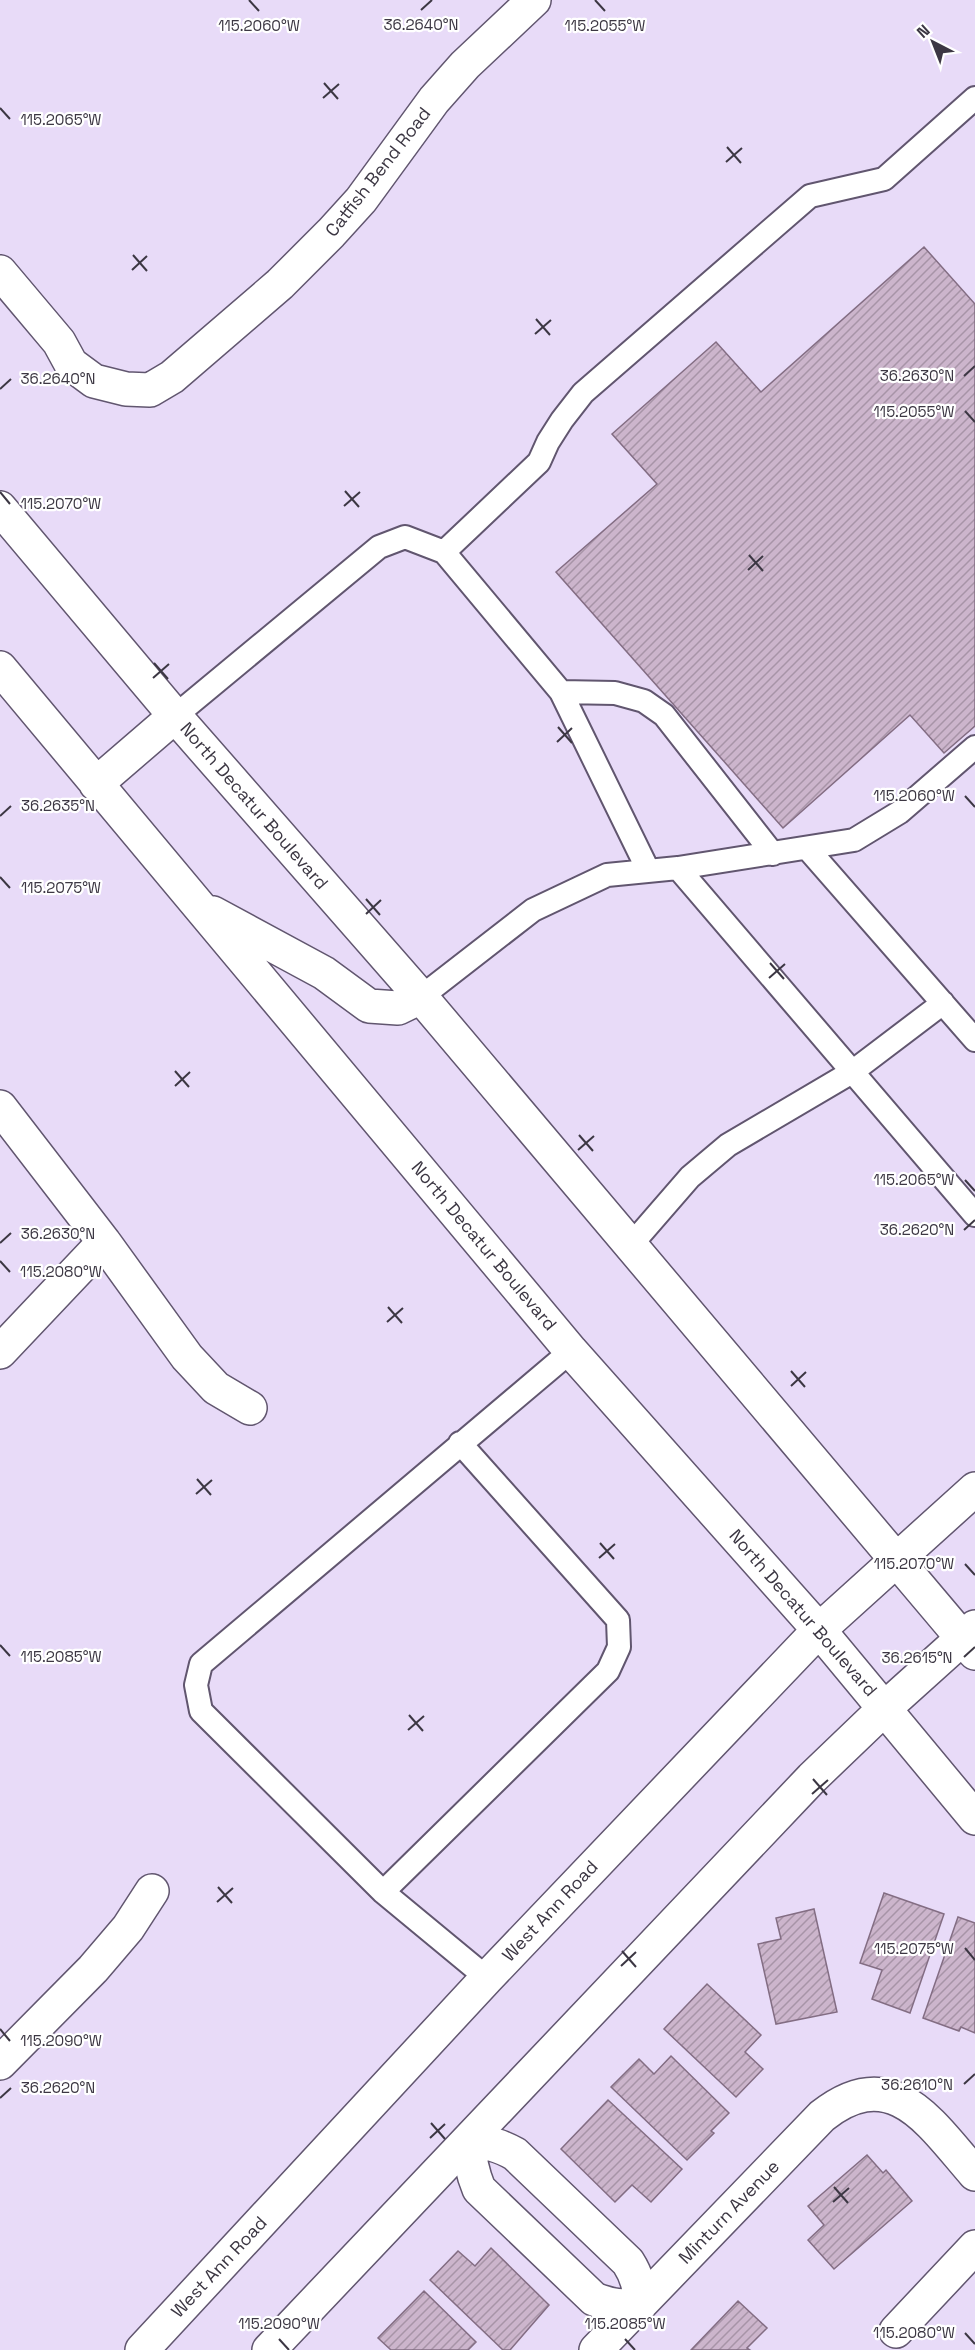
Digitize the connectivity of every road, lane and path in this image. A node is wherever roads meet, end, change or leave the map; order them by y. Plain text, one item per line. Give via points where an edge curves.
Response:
1 (534, 0) edge
2 (975, 98) edge
3 (0, 272) edge
4 (0, 508) edge
5 (444, 552) junction
6 (0, 668) edge
7 (561, 692) junction
8 (175, 716) junction
9 (975, 747) edge
10 (96, 784) junction
11 (807, 848) junction
12 (773, 854) junction
13 (678, 868) junction
14 (648, 870) junction
15 (196, 903) junction
16 (421, 997) junction
17 (943, 1003) junction
18 (975, 1040) edge
19 (852, 1072) junction
20 (0, 1107) edge
21 (975, 1215) edge
22 (104, 1242) junction
23 (631, 1245) junction
24 (571, 1351) junction
25 (0, 1352) edge
26 (250, 1408) dead end
27 (460, 1443) junction
28 (975, 1489) edge
29 (895, 1559) junction
30 (819, 1630) junction
31 (971, 1639) edge
32 (885, 1708) junction
33 (975, 1818) edge
34 (152, 1891) dead end
35 (383, 1892) junction
36 (487, 1978) junction
37 (0, 2062) edge
38 (469, 2141) junction
39 (975, 2174) edge
40 (975, 2247) edge
41 (640, 2305) junction
42 (896, 2331) dead end
43 (142, 2350) edge
44 (269, 2350) edge
45 (596, 2350) edge

1 - 3 main road, Catfish Bend Road via 434,100 361,200 331,233 280,284 172,377 150,390 94,381 71,364 58,342
2 - 5 lane via 884,179 810,196 583,393 539,462
4 - 8 main road, North Decatur Boulevard
5 - 7 lane
5 - 8 lane via 405,537 379,547
6 - 10 main road, North Decatur Boulevard
7 - 12 lane via 615,693 644,701 664,715
7 - 14 lane
8 - 10 main road
8 - 16 main road, North Decatur Boulevard
9 - 11 lane via 900,812 854,840
10 - 15 main road, North Decatur Boulevard
11 - 12 lane
11 - 17 lane
12 - 13 lane
13 - 14 lane
13 - 19 lane
14 - 16 lane via 607,875 533,910
15 - 16 main road via 324,973 369,1006 398,1008
15 - 24 main road, North Decatur Boulevard
16 - 23 main road, North Decatur Boulevard
17 - 18 lane
17 - 19 lane
19 - 21 lane
19 - 23 lane via 728,1144 690,1177
20 - 22 main road
22 - 25 main road
22 - 26 main road via 187,1358 216,1388
23 - 29 main road, North Decatur Boulevard
24 - 27 lane
24 - 30 main road, North Decatur Boulevard
27 - 35 lane via 618,1620 620,1647 608,1671
27 - 35 lane via 201,1664 196,1685 201,1711
28 - 29 main road, West Ann Road
29 - 30 main road, West Ann Road
29 - 31 main road, North Decatur Boulevard
30 - 32 main road, North Decatur Boulevard
30 - 36 main road, West Ann Road
31 - 32 main road
32 - 33 main road, North Decatur Boulevard
32 - 38 main road via 812,1778
34 - 37 main road via 128,1928 93,1969
35 - 36 lane
36 - 43 main road, West Ann Road
38 - 41 main road via 501,2146 515,2154 619,2253 636,2274
38 - 41 main road via 472,2174 479,2189 594,2299 608,2306
38 - 44 main road
39 - 41 main road, Minturn Avenue via 925,2117 908,2104 873,2092 845,2100 822,2116
40 - 42 main road
41 - 45 main road, Minturn Avenue

